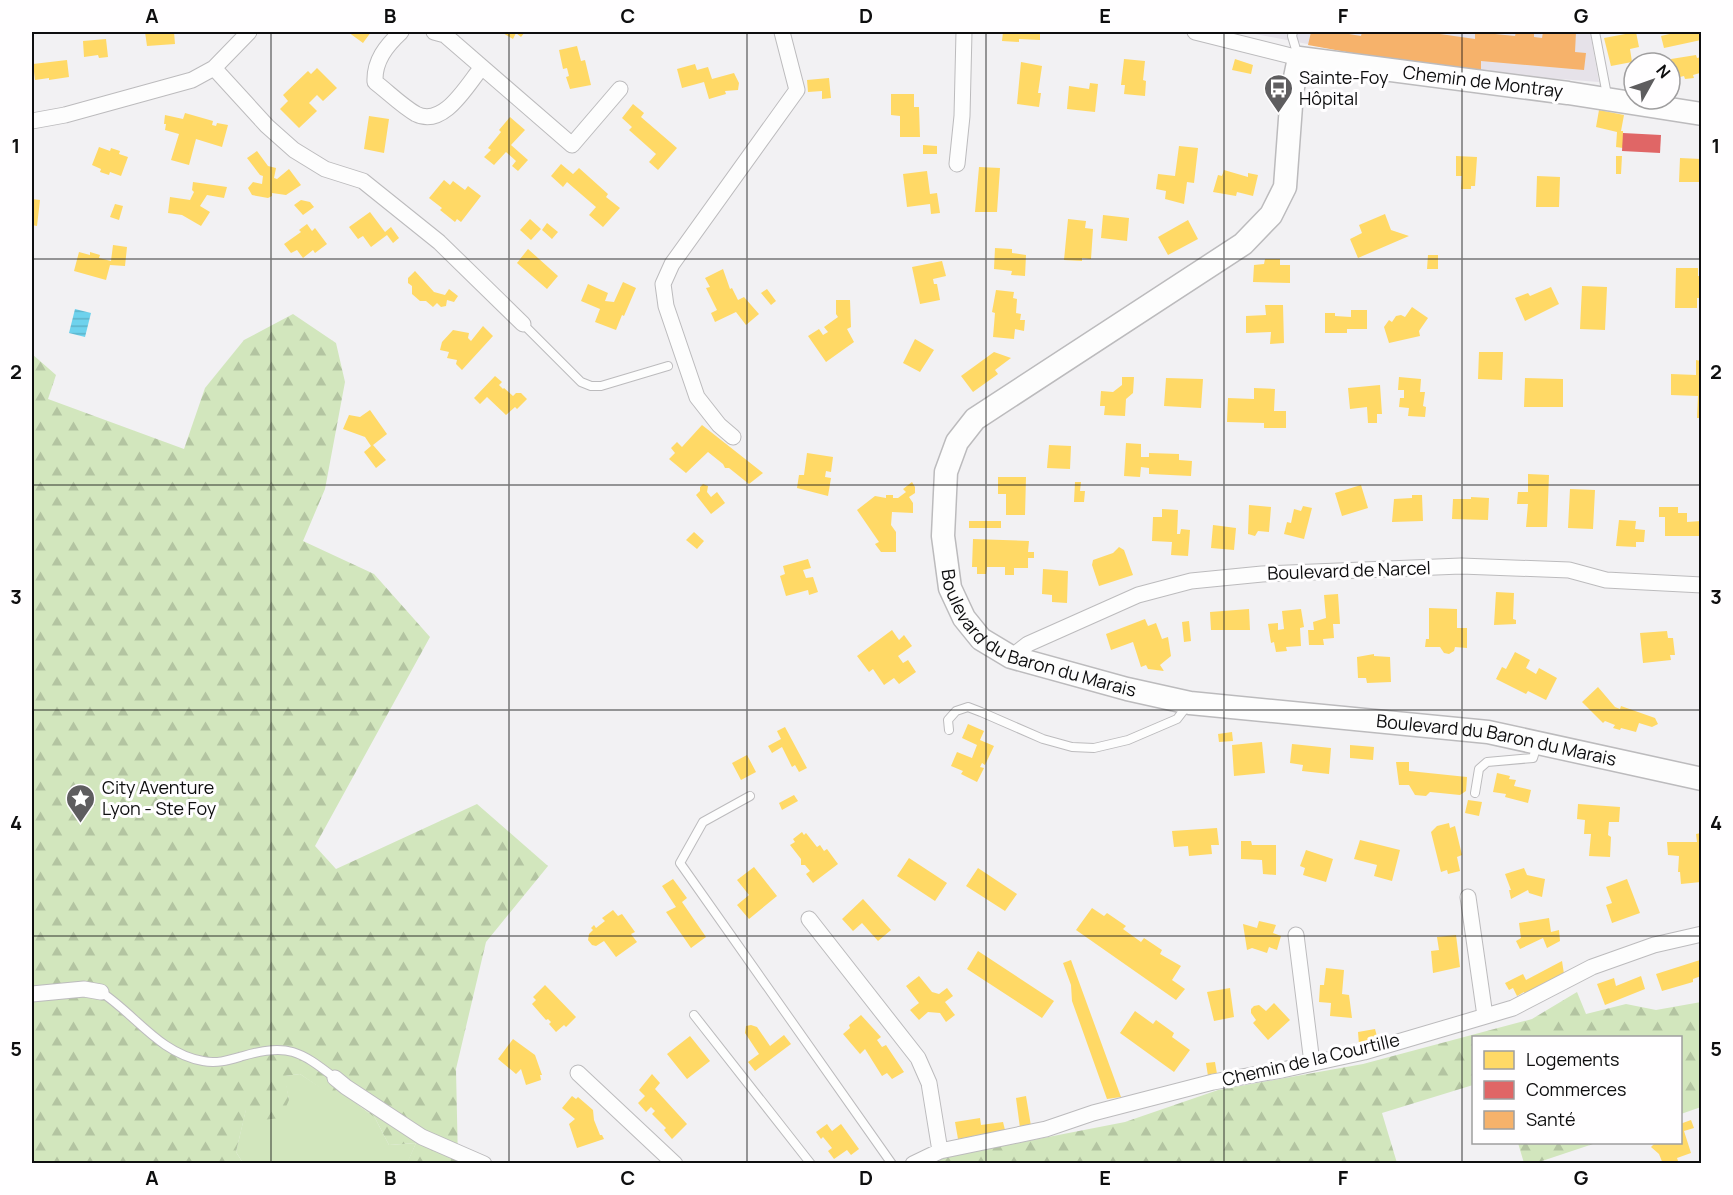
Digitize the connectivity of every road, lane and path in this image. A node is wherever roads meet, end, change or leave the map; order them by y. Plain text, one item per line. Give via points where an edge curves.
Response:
1 (249, 32) edge
2 (400, 32) edge
3 (782, 32) edge
4 (964, 32) edge
5 (1195, 32) edge
6 (1293, 32) edge
7 (1595, 32) edge
8 (442, 33) edge
9 (1299, 58) junction
10 (482, 67) junction
11 (214, 68) junction
12 (620, 89) dead end
13 (1608, 100) junction
14 (1701, 114) edge
15 (32, 121) edge
16 (957, 164) dead end
17 (523, 324) joint
18 (668, 366) dead end
19 (733, 436) dead end
20 (1701, 585) edge
21 (1011, 657) junction
22 (1190, 703) junction
23 (949, 730) dead end
24 (1538, 742) junction
25 (1701, 779) edge
26 (1474, 793) dead end
27 (750, 796) dead end
28 (1468, 897) dead end
29 (809, 919) dead end
30 (1701, 934) edge
31 (1296, 935) dead end
32 (101, 992) joint
33 (32, 994) edge
34 (694, 1015) dead end
35 (1485, 1016) junction
36 (1312, 1063) junction
37 (579, 1073) dead end
38 (335, 1078) joint
39 (940, 1151) junction
40 (484, 1164) edge
41 (675, 1164) edge
42 (811, 1164) edge
43 (892, 1164) edge
44 (913, 1164) edge

1 - 11 street
2 - 10 street via 379,56 375,82 417,114 433,117 448,109
3 - 19 street via 797,90 672,264 663,284 666,306 697,397
4 - 16 street
5 - 9 street, Chemin de Montray
6 - 9 lane
7 - 13 lane
8 - 10 street
9 - 13 street, Chemin de Montray
9 - 21 street, Boulevard du Baron du Marais via 1292,92 1285,187 1271,215 1243,244 975,419 957,442 946,472 943,536 950,588 964,618 981,639
10 - 12 street via 572,145
11 - 15 street via 192,80 153,92
11 - 17 street via 294,150 325,168 363,181 439,242
13 - 14 street, Chemin de Montray
17 - 18 lane via 581,382 591,386
20 - 21 street, Boulevard de Narcel via 1606,580 1569,570 1461,566 1262,574 1191,581 1138,595 1028,644
21 - 22 street, Boulevard du Baron du Marais
22 - 23 lane via 1177,719 1128,740 1095,748 1043,739 968,707 956,711 948,720
22 - 24 street, Boulevard du Baron du Marais via 1488,732
24 - 25 street, Boulevard du Baron du Marais
24 - 26 lane via 1533,758 1487,762 1479,769
27 - 43 lane via 703,822 680,863
28 - 35 street
29 - 39 street via 918,1058 929,1083
30 - 35 street, Chemin de la Courtille via 1653,945 1592,967 1513,1008
31 - 36 street
32 - 33 street via 84,989
32 - 38 lane via 178,1054 215,1063 269,1050 291,1050
34 - 42 lane
35 - 36 street, Chemin de la Courtille via 1364,1052
36 - 39 street, Chemin de la Courtille via 1213,1082 1046,1129
37 - 41 street
38 - 40 street via 422,1137
39 - 44 street, Chemin de la Courtille

